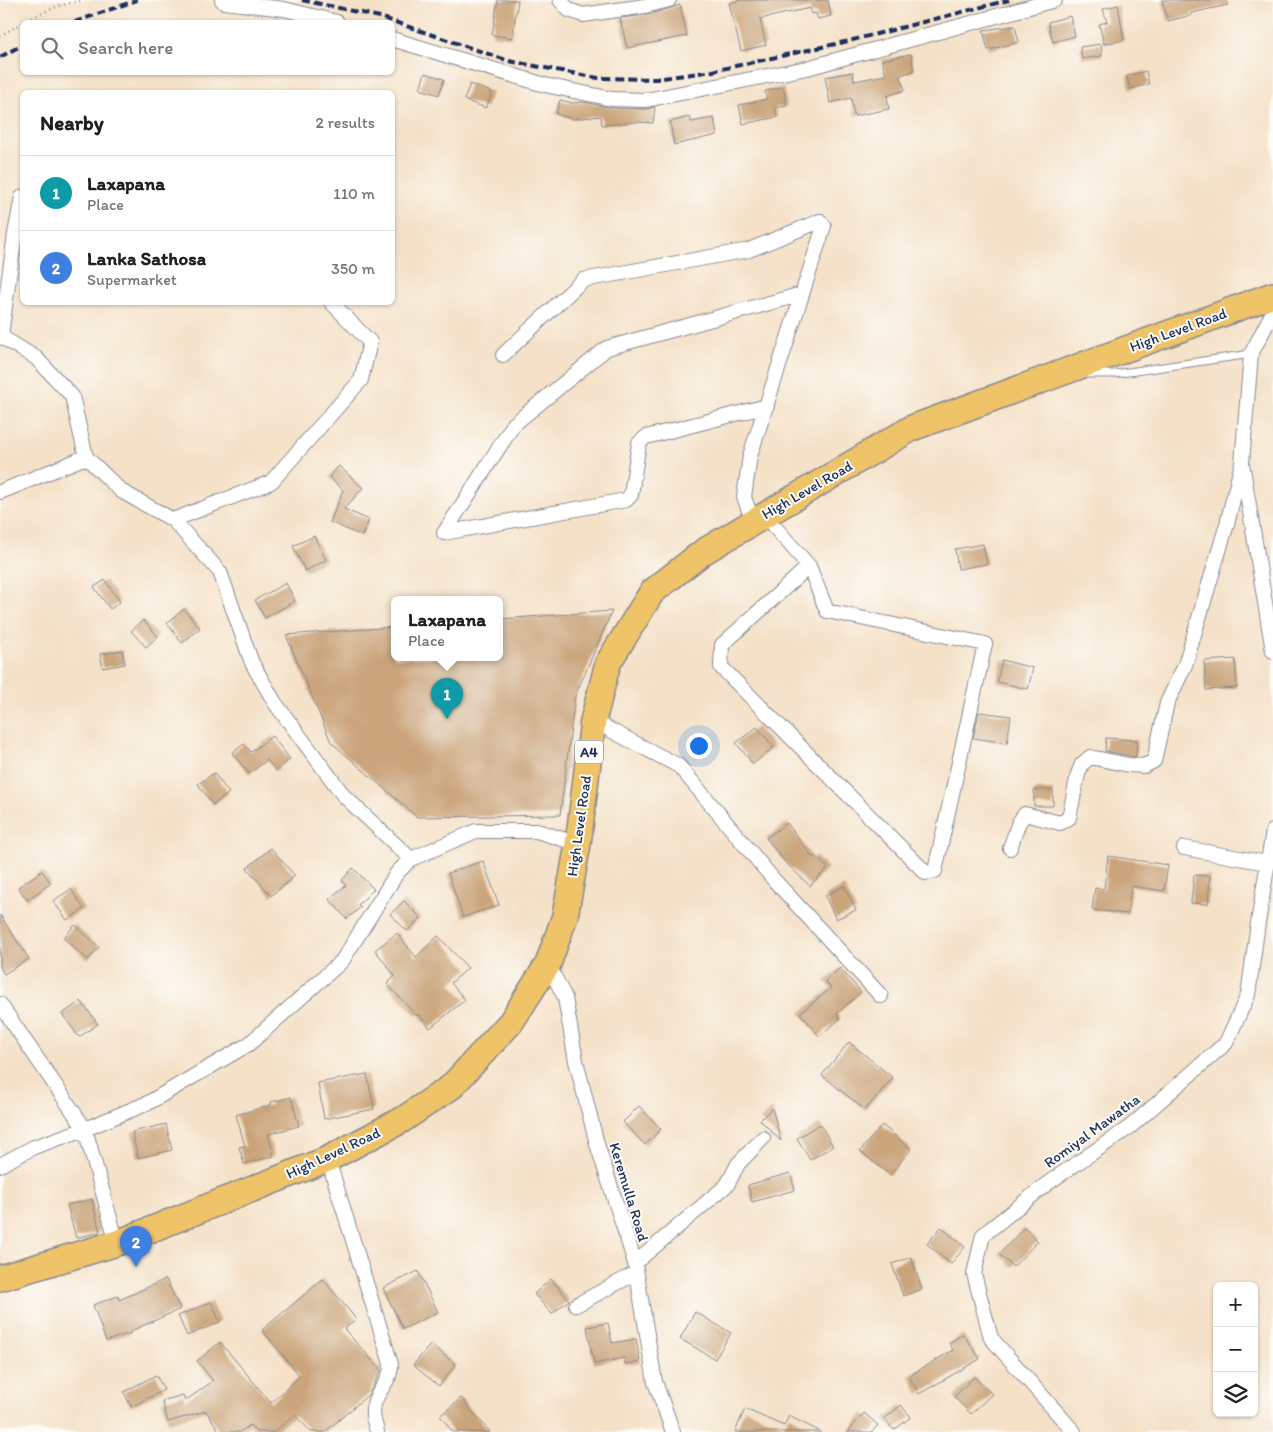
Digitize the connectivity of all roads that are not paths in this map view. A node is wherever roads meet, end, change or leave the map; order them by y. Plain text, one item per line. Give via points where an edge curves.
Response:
1 (222, 0) edge
2 (560, 0) edge
3 (669, 0) edge
4 (1055, 0) edge
5 (329, 20) edge
6 (395, 40) edge
7 (19, 234) edge
8 (802, 294) junction
9 (1273, 295) edge
10 (334, 305) edge
11 (1273, 312) edge
12 (0, 336) edge
13 (1251, 354) junction
14 (503, 355) dead end
15 (1058, 374) junction
16 (767, 406) junction
17 (86, 457) junction
18 (1242, 463) junction
19 (0, 492) edge
20 (759, 518) junction
21 (173, 520) junction
22 (809, 566) junction
23 (1273, 651) edge
24 (593, 721) junction
25 (1273, 831) edge
26 (578, 844) junction
27 (1010, 848) dead end
28 (1184, 848) dead end
29 (411, 859) junction
30 (1267, 863) junction
31 (548, 964) junction
32 (881, 996) dead end
33 (0, 1004) edge
34 (85, 1129) junction
35 (763, 1138) dead end
36 (328, 1159) junction
37 (0, 1165) edge
38 (117, 1243) junction
39 (635, 1268) junction
40 (0, 1278) edge
41 (576, 1304) dead end
42 (377, 1432) edge
43 (673, 1432) edge
44 (1074, 1432) edge

1 - 5 street via 284,9
2 - 3 street via 569,10 583,15
4 - 6 street via 807,68 646,100 612,99 545,85
7 - 12 street
8 - 14 street via 824,226 820,221 749,250 583,280
8 - 16 street
8 - 16 street via 607,348 514,424 444,533 626,500 632,495 639,443 646,437
9 - 15 highway, High Level Road / A4
10 - 21 street via 370,342 362,380 271,482
11 - 13 street
12 - 17 street via 36,358 72,396
13 - 15 lane via 1115,374
13 - 18 street
15 - 20 highway, High Level Road / A4 via 912,428
16 - 20 street via 750,456 744,498
17 - 19 street
17 - 21 street via 120,491
18 - 23 street
18 - 27 street via 1185,665 1167,703 1154,760 1144,766 1090,756 1078,774 1069,818 1060,823 1025,814
20 - 22 street
20 - 24 highway, High Level Road / A4 via 703,552 652,592 608,663
21 - 29 street via 220,572 252,663 275,703 344,796
22 - 22 street via 722,645 722,667 926,873 935,871 985,644 827,611
24 - 26 highway, High Level Road / A4
24 - 32 street via 679,766 774,880
25 - 30 street, Romiyal Mawatha
26 - 29 street via 537,831 476,831
26 - 31 highway, High Level Road / A4 via 565,916
28 - 30 street
29 - 34 street via 397,873 342,961 249,1044 148,1103
30 - 44 street, Romiyal Mawatha via 1248,996 1226,1043 1130,1127 1048,1183 983,1235 974,1274 992,1338
31 - 36 highway, High Level Road / A4 via 511,1022 451,1088 402,1120
31 - 39 street, Keremulla Road via 565,998 576,1061
33 - 34 street
34 - 37 street via 34,1147
34 - 38 street
35 - 39 street via 738,1164 727,1185
36 - 38 highway, High Level Road / A4
36 - 42 street via 391,1364 390,1378 374,1403 372,1414
38 - 40 highway, High Level Road / A4
39 - 41 street
39 - 43 street, Keremulla Road via 655,1382

